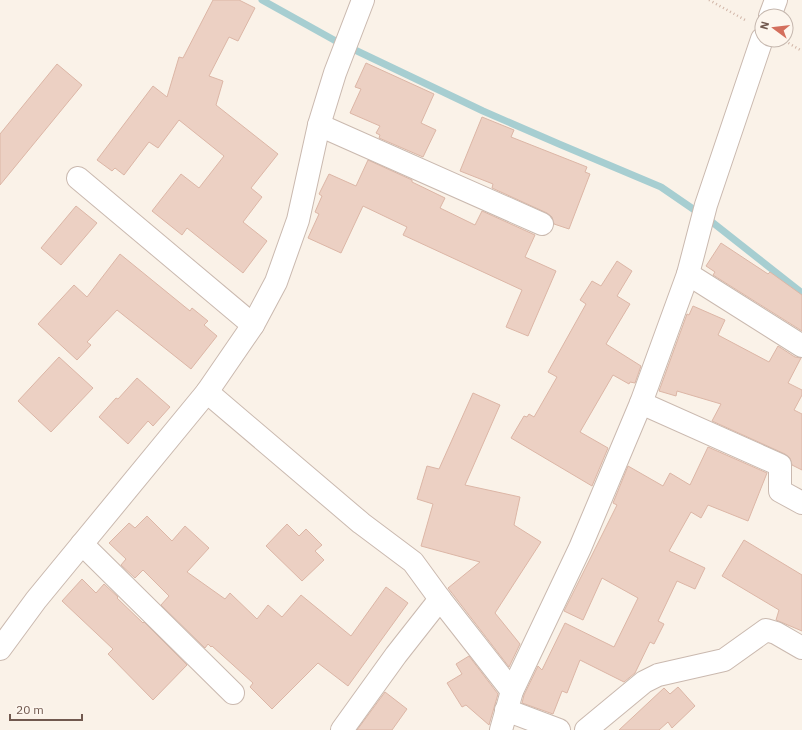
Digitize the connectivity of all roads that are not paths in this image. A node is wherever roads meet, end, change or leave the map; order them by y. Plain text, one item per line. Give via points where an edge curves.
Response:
1 (363, 0) edge
2 (759, 48) edge
3 (319, 125) junction
4 (78, 178) dead end
5 (542, 224) dead end
6 (688, 274) junction
7 (253, 325) junction
8 (802, 346) edge
9 (207, 392) junction
10 (641, 403) junction
11 (802, 503) edge
12 (82, 544) junction
13 (440, 599) junction
14 (802, 648) edge
15 (0, 649) edge
16 (233, 693) dead end
17 (506, 710) edge
18 (342, 730) edge
19 (559, 730) edge
20 (586, 730) edge

1 - 3 street via 335,73
2 - 6 street via 706,205
3 - 5 street
3 - 7 street via 298,220 276,282
4 - 7 street
6 - 8 street
6 - 10 street
7 - 9 street
9 - 12 street
9 - 13 street via 361,523 413,562
10 - 11 street via 780,465 780,491
10 - 17 street via 580,548
12 - 15 street
12 - 16 street
13 - 17 street
13 - 18 street
14 - 20 street via 766,630 724,660 658,675 644,682
17 - 19 street

